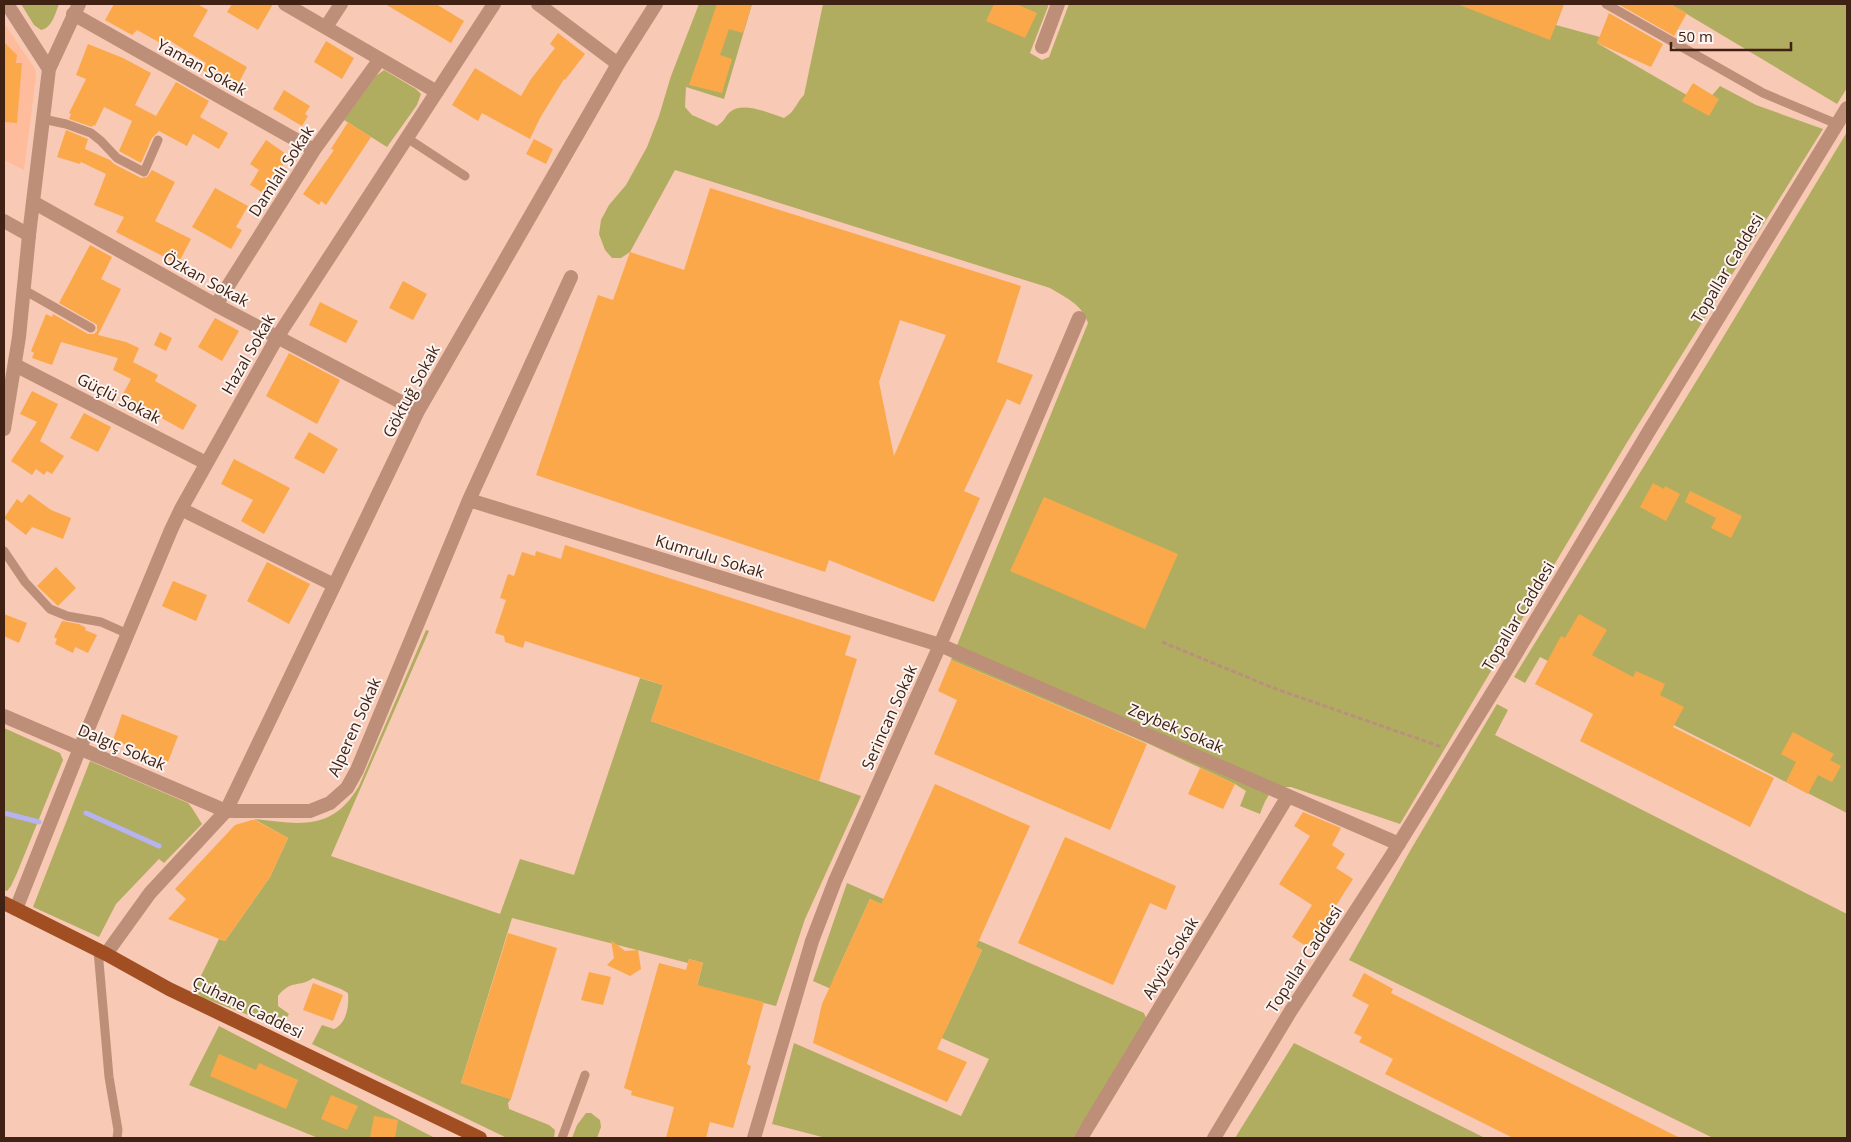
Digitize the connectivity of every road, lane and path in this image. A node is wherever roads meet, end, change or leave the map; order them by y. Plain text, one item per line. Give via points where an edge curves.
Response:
1 (7, 4) edge
2 (285, 4) edge
3 (341, 4) edge
4 (494, 4) edge
5 (538, 4) edge
6 (656, 4) edge
7 (1058, 4) edge
8 (1606, 4) edge
9 (76, 9) edge
10 (326, 27) junction
11 (1042, 47) dead end
12 (380, 59) junction
13 (618, 64) junction
14 (49, 68) junction
15 (437, 92) junction
16 (1847, 108) edge
17 (43, 120) junction
18 (1837, 124) junction
19 (407, 138) junction
20 (158, 140) dead end
21 (314, 150) junction
22 (465, 176) dead end
23 (33, 202) junction
24 (4, 221) edge
25 (28, 235) junction
26 (571, 277) dead end
27 (24, 290) junction
28 (216, 305) junction
29 (1079, 318) dead end
30 (92, 328) dead end
31 (278, 336) junction
32 (11, 369) edge
33 (418, 411) junction
34 (4, 430) edge
35 (206, 463) junction
36 (469, 500) junction
37 (181, 509) junction
38 (4, 551) edge
39 (334, 586) junction
40 (128, 634) junction
41 (1162, 642) dead end
42 (940, 645) junction
43 (4, 716) edge
44 (80, 748) junction
45 (1455, 752) junction
46 (1288, 796) junction
47 (226, 811) junction
48 (1399, 844) junction
49 (10, 906) edge
50 (102, 952) junction
51 (585, 1075) dead end
52 (118, 1138) edge
53 (480, 1138) edge
54 (562, 1138) edge
55 (754, 1138) edge
56 (1081, 1138) edge
57 (1214, 1138) edge

1 - 14 street
2 - 10 street
3 - 10 street
4 - 15 street, Hazal Sokak
5 - 13 street
6 - 13 street, Göktuğ Sokak
7 - 11 street
8 - 18 lane via 1763,93
9 - 14 street
9 - 21 street, Yaman Sokak
10 - 12 street
12 - 15 street
12 - 21 street, Damlalı Sokak
13 - 33 street, Göktuğ Sokak
14 - 17 street
15 - 19 street, Hazal Sokak
16 - 18 street, Topallar Caddesi
17 - 20 lane via 91,133 117,158 144,172
17 - 23 street
18 - 45 street, Topallar Caddesi
19 - 22 lane
19 - 31 street, Hazal Sokak
21 - 28 street, Damlalı Sokak
23 - 25 street
23 - 28 street, Özkan Sokak
24 - 25 street
25 - 27 street
26 - 36 street, Alperen Sokak
27 - 30 lane
27 - 32 street
28 - 31 street, Özkan Sokak
29 - 42 street, Serincan Sokak
31 - 33 street, Özkan Sokak
31 - 35 street, Hazal Sokak
32 - 34 street
32 - 35 street, Güçlü Sokak
33 - 39 street, Göktuğ Sokak
35 - 37 street, Hazal Sokak
36 - 42 street, Kumrulu Sokak
36 - 47 street, Alperen Sokak via 348,788 330,803 310,811
37 - 39 street
37 - 40 street, Hazal Sokak
38 - 40 lane via 25,582 50,609 67,616 101,622
39 - 47 street, Göktuğ Sokak
40 - 44 street, Hazal Sokak
41 - 45 path via 1276,689
42 - 46 street, Zeybek Sokak
42 - 55 street, Serincan Sokak via 835,881 812,941
43 - 44 street, Dalgıç Sokak
44 - 47 street, Dalgıç Sokak
44 - 49 street, Hazal Sokak
45 - 48 street, Topallar Caddesi
46 - 48 street, Zeybek Sokak
46 - 56 street, Akyüz Sokak
47 - 50 street via 150,893
48 - 57 street, Topallar Caddesi via 1290,1012
49 - 50 main road, Çuhane Caddesi
50 - 52 lane via 109,1077
50 - 53 main road, Çuhane Caddesi via 169,989
51 - 54 lane

